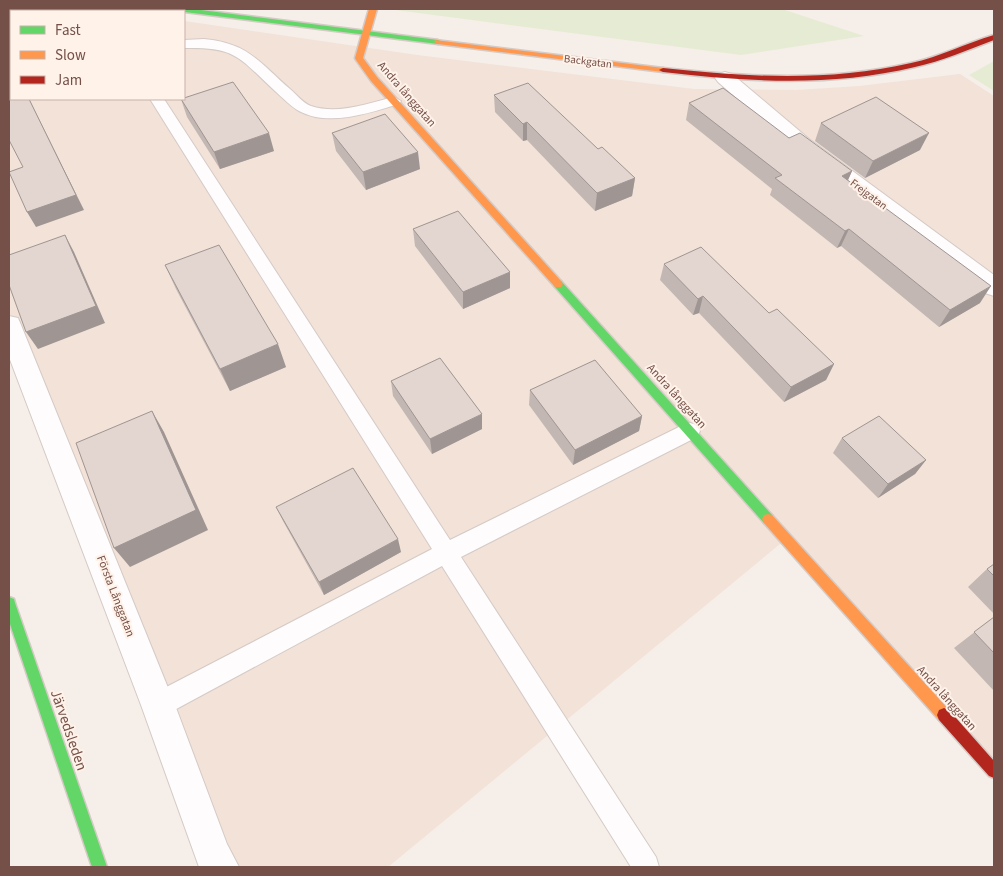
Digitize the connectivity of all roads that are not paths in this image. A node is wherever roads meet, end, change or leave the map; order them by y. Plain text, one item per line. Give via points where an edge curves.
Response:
1 (177, 9) edge
2 (373, 9) edge
3 (367, 32) junction
4 (994, 37) edge
5 (185, 44) edge
6 (725, 78) junction
7 (158, 100) edge
8 (394, 101) junction
9 (994, 287) edge
10 (9, 325) edge
11 (690, 431) junction
12 (446, 553) junction
13 (9, 603) edge
14 (158, 705) junction
15 (994, 771) edge
16 (100, 867) edge
17 (221, 867) edge
18 (646, 867) edge

1 - 3 street, Backgatan
2 - 3 street
3 - 6 street, Backgatan
3 - 8 street, Andra långgatan via 359,58
4 - 6 street, Backgatan via 955,55 890,71 789,80
5 - 8 lane via 215,43 239,51 305,109 329,114 363,110
6 - 9 street, Frejgatan via 802,144
7 - 12 lane
8 - 11 street, Andra långgatan
10 - 14 street, Första Långgatan
11 - 12 lane
11 - 15 street, Andra långgatan
12 - 14 lane
12 - 18 lane
13 - 16 street, Järvedsleden
14 - 17 street, Första Långgatan via 213,856

